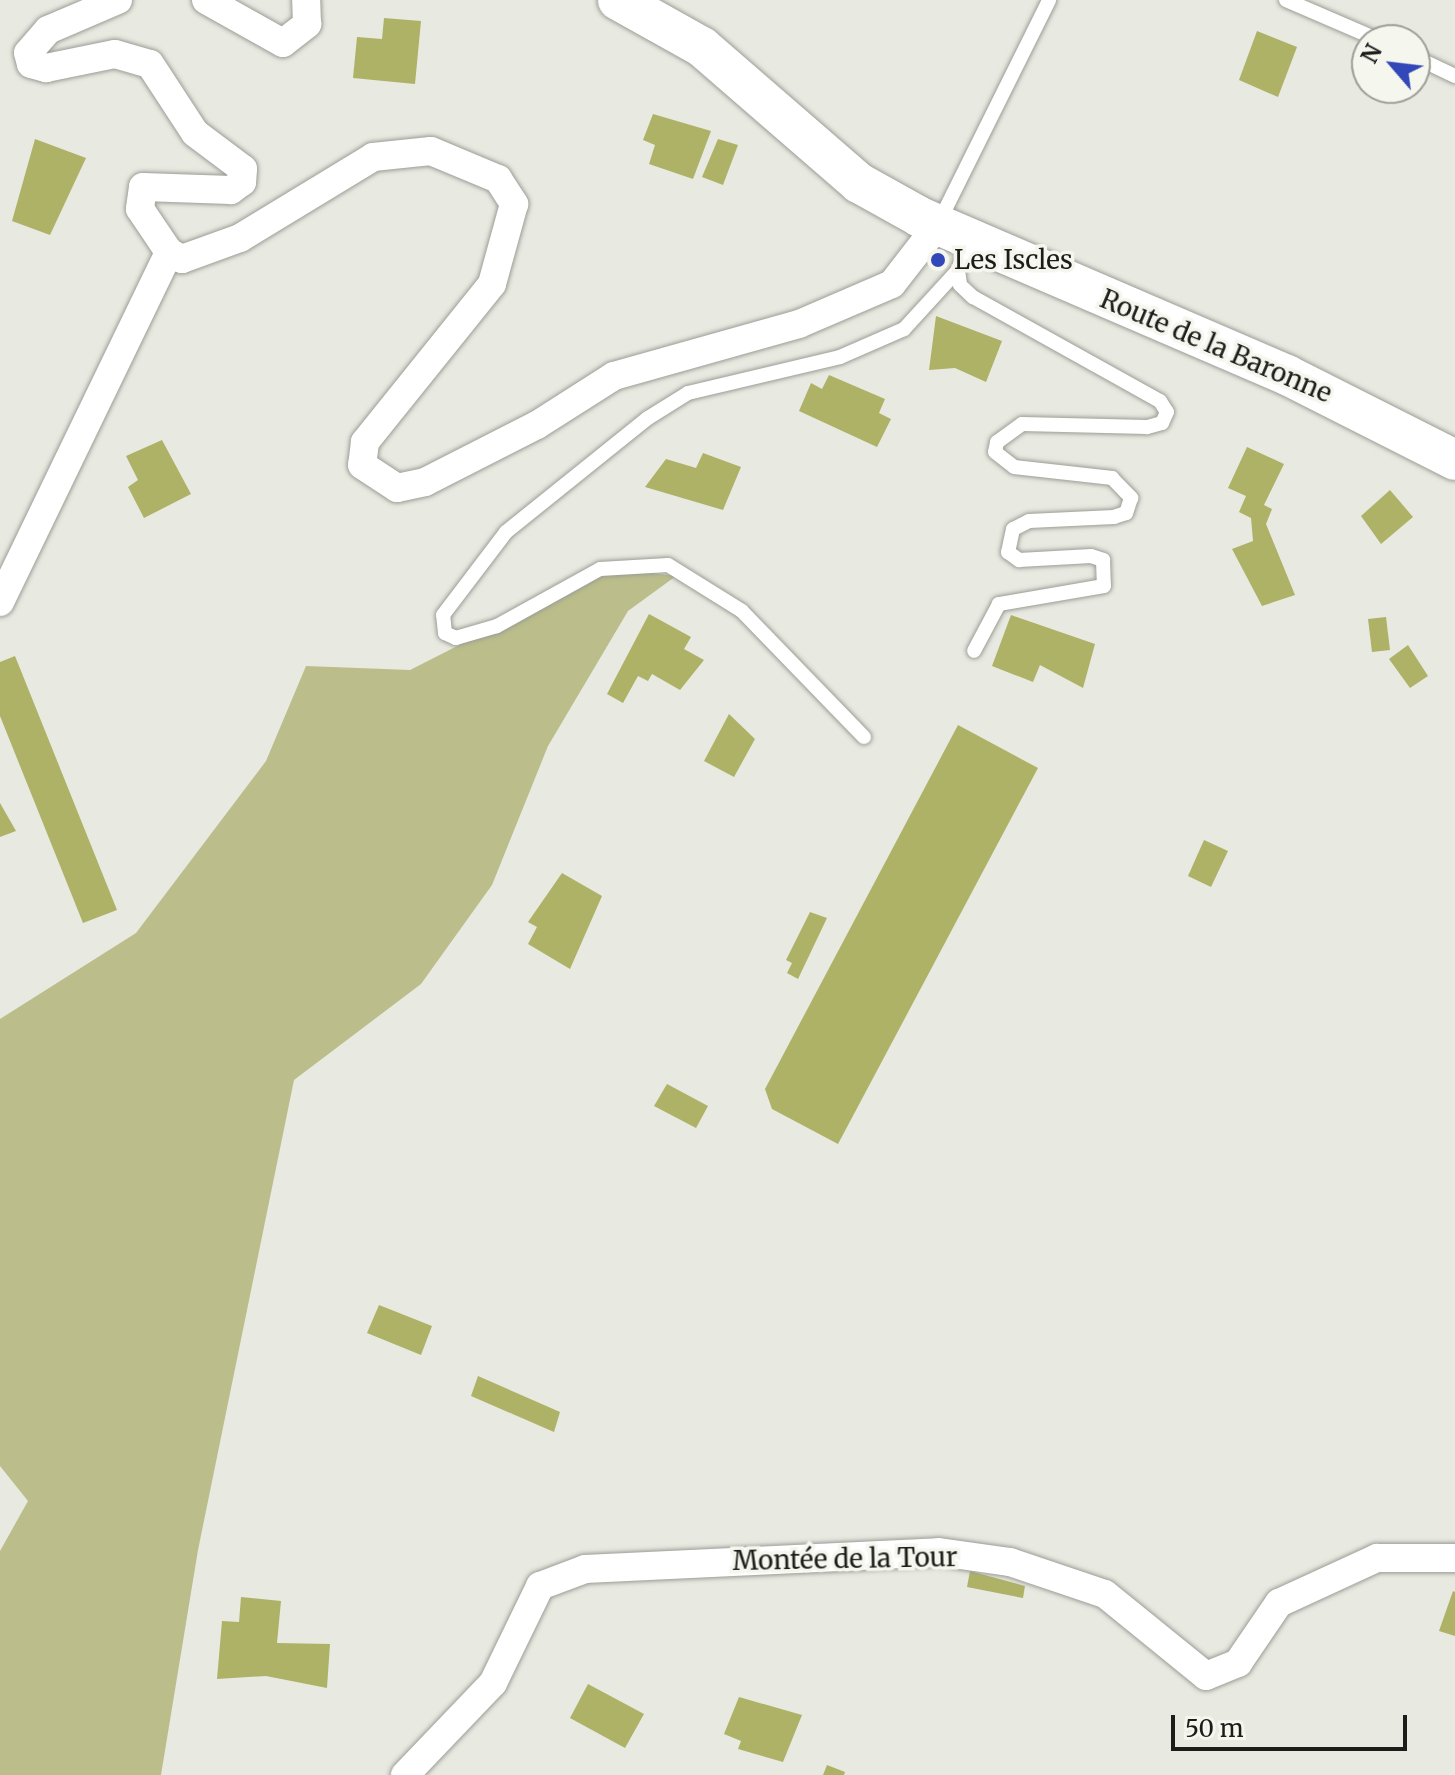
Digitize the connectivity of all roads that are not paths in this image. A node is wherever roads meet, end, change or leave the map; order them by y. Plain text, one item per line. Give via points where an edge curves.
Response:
1 (118, 0) edge
2 (206, 0) edge
3 (306, 0) edge
4 (618, 0) edge
5 (1049, 0) edge
6 (1286, 0) edge
7 (1351, 28) edge
8 (1431, 65) edge
9 (1455, 76) edge
10 (954, 245) junction
11 (169, 252) junction
12 (1455, 460) edge
13 (0, 602) edge
14 (974, 651) dead end
15 (864, 737) dead end
16 (1455, 1558) edge
17 (405, 1775) edge

1 - 11 street via 48,30 28,53 31,64 46,68 115,54 150,64 195,133 243,169 242,182 231,190 143,187 140,209
2 - 3 street via 283,43 307,24
4 - 10 main road, Route de la Baronne via 702,47 859,183
5 - 10 lane
6 - 7 lane
8 - 9 lane
10 - 11 street via 892,284 799,324 614,376 537,425 425,482 397,488 362,465 365,442 492,284 514,204 498,179 431,151 373,157 240,238 182,259
10 - 12 main road, Route de la Baronne via 1287,375
10 - 14 lane via 960,285 973,297 1160,401 1167,412 1162,423 1147,427 1022,424 997,442 995,452 1014,467 1112,478 1131,498 1126,513 1114,517 1029,521 1013,529 1008,552 1019,560 1091,556 1103,560 1104,586 999,604
10 - 15 lane via 904,329 840,357 688,393 648,418 506,532 455,590 443,615 445,633 456,638 497,626 600,569 668,565 742,611
11 - 13 street
16 - 17 street, Montée de la Tour via 1377,1558 1279,1603 1238,1663 1206,1676 1105,1594 1010,1562 939,1552 585,1569 540,1586 493,1683

